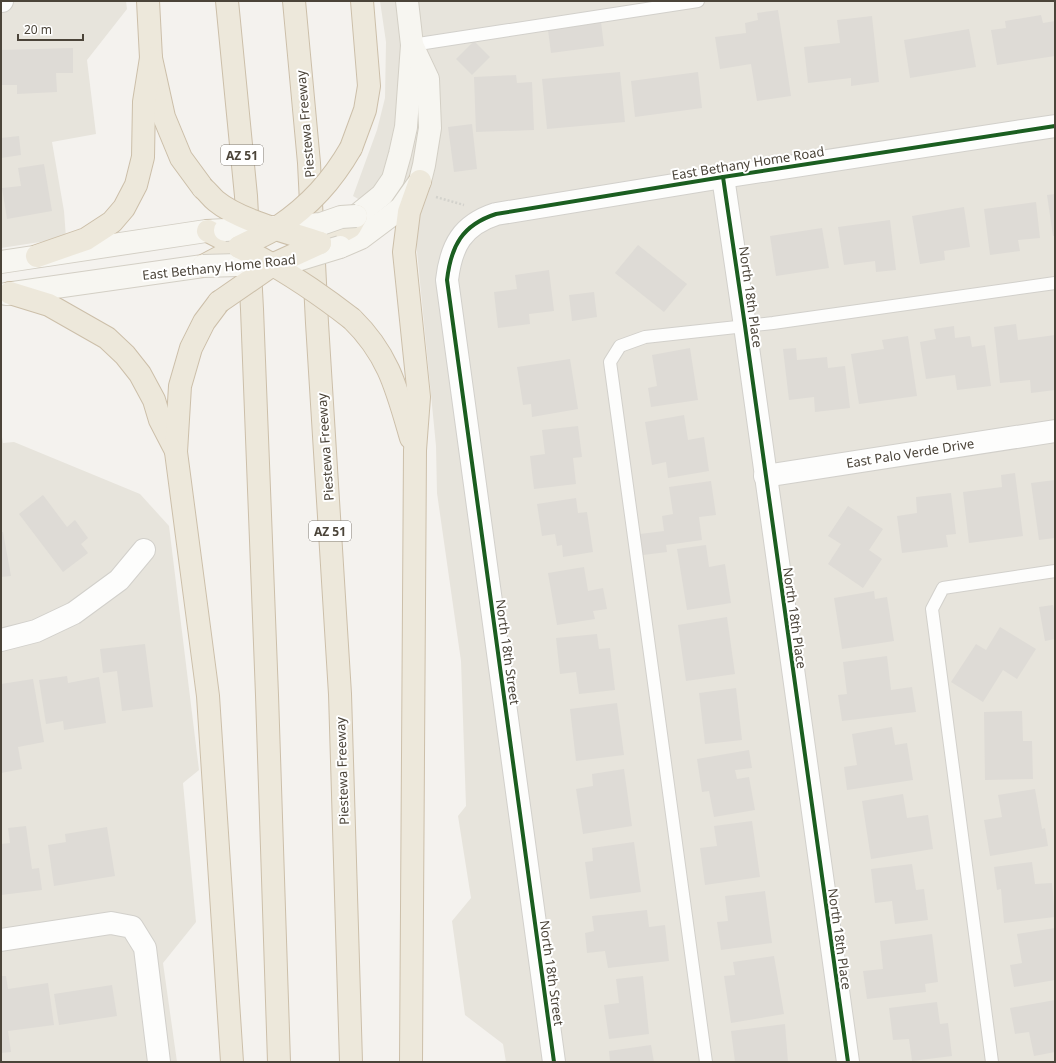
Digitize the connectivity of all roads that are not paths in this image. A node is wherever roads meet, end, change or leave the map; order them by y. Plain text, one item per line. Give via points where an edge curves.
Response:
1 (148, 1) edge
2 (227, 1) edge
3 (294, 1) edge
4 (362, 1) edge
5 (407, 1) edge
6 (698, 1) edge
7 (412, 45) junction
8 (151, 58) junction
9 (1055, 126) edge
10 (723, 177) junction
11 (420, 181) junction
12 (356, 216) junction
13 (277, 228) junction
14 (207, 231) junction
15 (330, 245) junction
16 (456, 245) joint
17 (239, 247) junction
18 (37, 256) junction
19 (1, 262) edge
20 (274, 264) junction
21 (203, 266) junction
22 (1055, 283) edge
23 (6, 294) edge
24 (745, 326) junction
25 (1055, 431) edge
26 (414, 450) junction
27 (176, 452) junction
28 (765, 476) junction
29 (144, 550) dead end
30 (1055, 571) edge
31 (1, 640) edge
32 (1, 940) edge
33 (159, 1062) edge
34 (232, 1062) edge
35 (279, 1062) edge
36 (351, 1062) edge
37 (411, 1062) edge
38 (554, 1062) edge
39 (706, 1062) edge
40 (848, 1062) edge
41 (992, 1062) edge

1 - 8 highway
2 - 35 highway, AZ 51 via 246,196 252,309
3 - 36 highway, Piestewa Freeway / AZ 51 via 309,163 339,686
4 - 13 highway, bridge via 369,86 365,110 351,148 319,194
5 - 7 street
6 - 7 lane
7 - 11 street via 428,79 430,128
7 - 12 street via 406,128 396,167 382,195
8 - 13 highway, bridge via 164,117 174,144 203,188 216,201 236,212
8 - 18 highway via 144,102 143,157 136,185 124,208 112,222 86,239
9 - 10 street, East Bethany Home Road
10 - 16 street, East Bethany Home Road via 496,214 477,221 462,235
10 - 24 street, North 18th Place
11 - 15 street via 401,208 361,238
11 - 26 highway via 409,212 404,252 419,397
12 - 13 street, bridge via 341,217 321,224
12 - 15 highway via 350,227
13 - 14 street, bridge
13 - 15 highway, bridge
13 - 17 highway, bridge
14 - 17 highway
14 - 18 street
15 - 20 highway, bridge
16 - 38 street, North 18th Street via 447,280
17 - 20 highway, bridge
17 - 21 highway
18 - 19 street
20 - 21 street, East Bethany Home Road, bridge
20 - 26 highway, bridge via 320,294 362,329 388,365
20 - 27 highway, bridge via 219,302 204,322 191,348 180,386
21 - 23 street, East Bethany Home Road
22 - 24 lane
23 - 27 highway via 48,305 107,338 140,374
24 - 28 street, North 18th Place
24 - 39 lane via 645,337 620,346 610,362
25 - 28 street, East Palo Verde Drive
26 - 37 highway
27 - 34 highway via 208,696
28 - 40 street, North 18th Place
29 - 31 street via 119,580 74,613 36,631
30 - 41 lane via 943,588 932,609
32 - 33 street via 111,923 132,927 145,948

